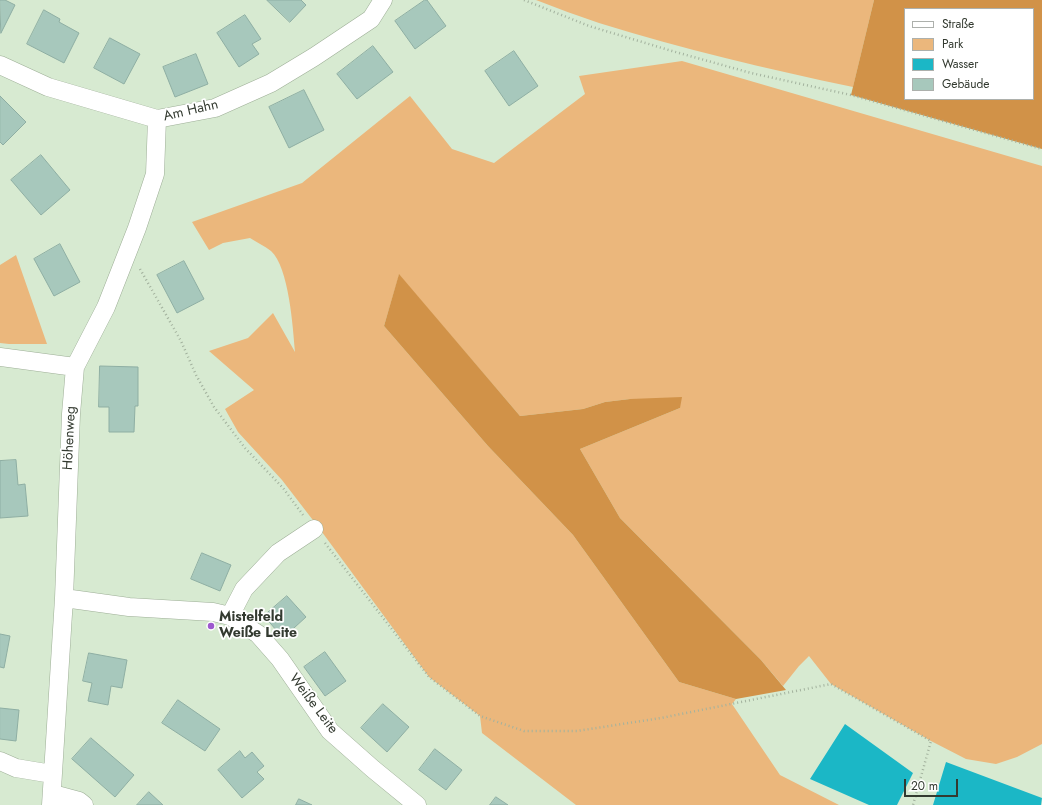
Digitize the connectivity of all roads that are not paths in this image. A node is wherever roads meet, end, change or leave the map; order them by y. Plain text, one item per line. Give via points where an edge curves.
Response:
1 (383, 0) edge
2 (0, 65) edge
3 (157, 119) junction
4 (0, 357) edge
5 (75, 367) junction
6 (314, 529) road end
7 (64, 598) junction
8 (230, 616) junction
9 (0, 762) edge
10 (52, 774) junction
11 (52, 800) edge
12 (84, 805) edge
13 (417, 805) edge

1 - 3 street, Am Hahn via 371,19 270,83 215,108
2 - 3 street, Am Hahn via 48,87
3 - 5 street, Höhenweg via 155,174 106,307
4 - 5 street
5 - 7 street, Höhenweg
6 - 8 street via 278,553 244,589
7 - 8 street, Weiße Leite via 129,607 213,612
7 - 10 street, Höhenweg
8 - 13 street, Weiße Leite via 258,634 330,731
9 - 10 street via 16,768
10 - 11 street, Höhenweg
11 - 12 street via 79,801

